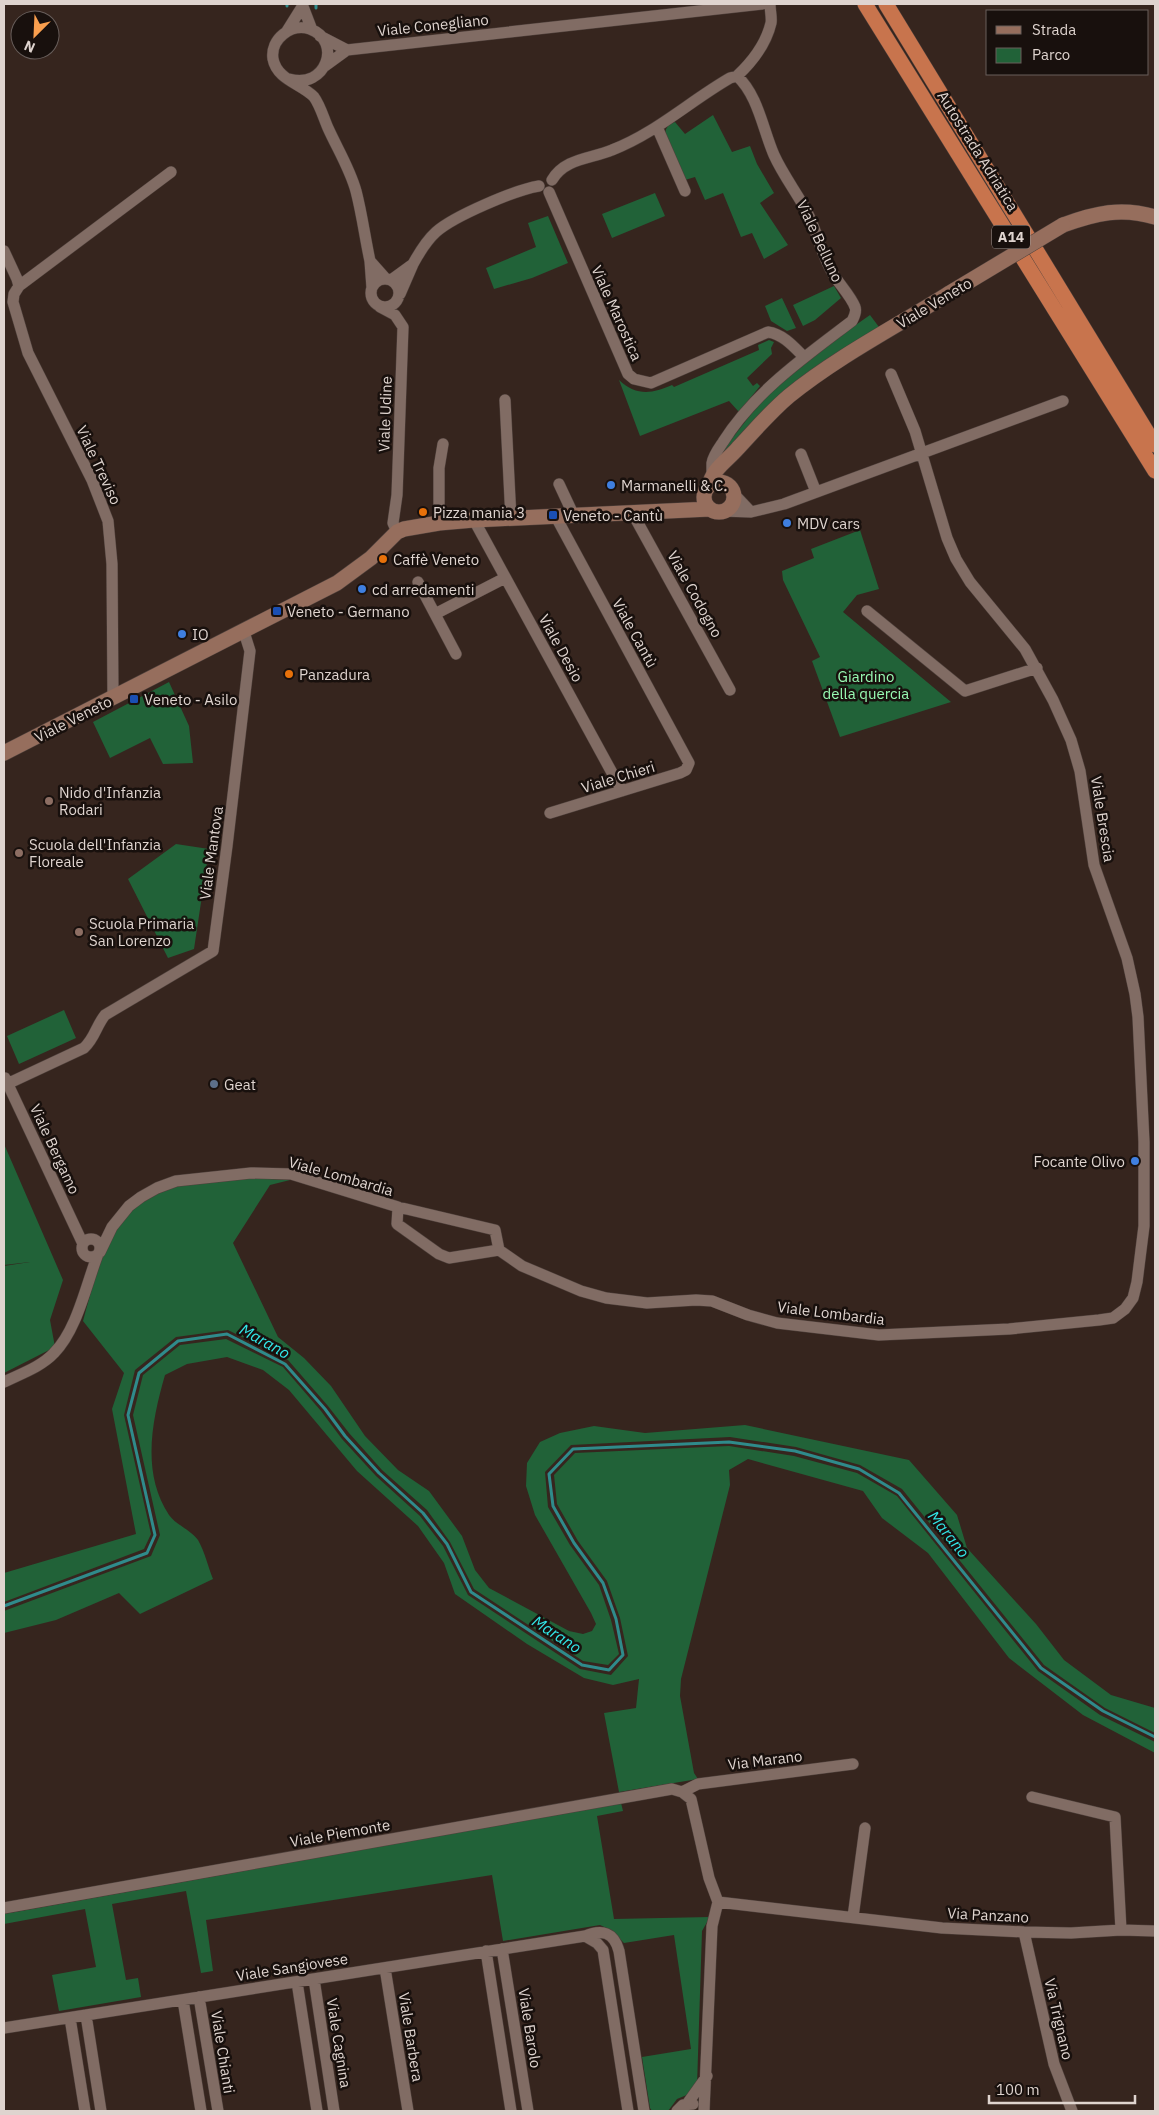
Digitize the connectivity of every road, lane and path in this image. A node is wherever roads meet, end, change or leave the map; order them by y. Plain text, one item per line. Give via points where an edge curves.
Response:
1 (760, 4) edge
2 (770, 4) edge
3 (865, 4) edge
4 (886, 4) edge
5 (302, 6) edge
6 (287, 31) junction
7 (315, 32) junction
8 (347, 50) junction
9 (323, 70) junction
10 (737, 76) junction
11 (289, 79) junction
12 (314, 98) junction
13 (658, 127) junction
14 (171, 172) dead end
15 (552, 180) junction
16 (539, 186) junction
17 (685, 191) dead end
18 (550, 192) junction
19 (1155, 217) edge
20 (4, 251) edge
21 (370, 261) junction
22 (413, 264) junction
23 (389, 280) junction
24 (19, 286) junction
25 (372, 288) junction
26 (400, 294) junction
27 (380, 307) junction
28 (804, 357) junction
29 (891, 374) dead end
30 (505, 400) dead end
31 (1062, 401) dead end
32 (443, 444) dead end
33 (1155, 445) edge
34 (738, 448) junction
35 (922, 452) junction
36 (801, 454) dead end
37 (1155, 471) edge
38 (713, 473) junction
39 (559, 484) dead end
40 (730, 485) junction
41 (816, 492) junction
42 (716, 510) junction
43 (667, 512) junction
44 (751, 512) junction
45 (632, 514) junction
46 (574, 516) junction
47 (556, 517) junction
48 (511, 519) junction
49 (474, 520) junction
50 (439, 523) junction
51 (397, 532) junction
52 (505, 578) junction
53 (418, 582) dead end
54 (867, 611) dead end
55 (435, 614) junction
56 (244, 632) junction
57 (456, 654) dead end
58 (1037, 668) junction
59 (730, 690) dead end
60 (113, 698) junction
61 (4, 753) edge
62 (689, 763) joint
63 (622, 791) junction
64 (550, 813) dead end
65 (6, 1080) edge
66 (398, 1207) junction
67 (1149, 1226) edge
68 (112, 1227) junction
69 (89, 1241) junction
70 (499, 1250) junction
71 (95, 1254) junction
72 (1113, 1318) joint
73 (4, 1382) edge
74 (853, 1764) dead end
75 (682, 1792) junction
76 (1032, 1797) dead end
77 (865, 1828) dead end
78 (718, 1902) junction
79 (4, 1908) edge
80 (853, 1917) junction
81 (1121, 1930) junction
82 (1155, 1931) edge
83 (1024, 1932) junction
84 (585, 1936) junction
85 (502, 1949) junction
86 (486, 1952) junction
87 (385, 1968) junction
88 (314, 1979) junction
89 (297, 1982) junction
90 (200, 1997) junction
91 (183, 2000) junction
92 (86, 2015) junction
93 (70, 2018) junction
94 (4, 2028) edge
95 (707, 2076) junction
96 (687, 2104) junction
97 (85, 2111) edge
98 (101, 2111) edge
99 (201, 2111) edge
100 (218, 2111) edge
101 (317, 2111) edge
102 (334, 2111) edge
103 (408, 2111) edge
104 (511, 2111) edge
105 (528, 2111) edge
106 (628, 2111) edge
107 (644, 2111) edge
108 (677, 2111) edge
109 (704, 2111) edge
110 (1072, 2111) edge

1 - 8 street, Viale Conegliano
2 - 10 street via 771,22 763,42 749,65
3 - 37 highway, Autostrada Adriatica / A14
4 - 33 highway, Autostrada Adriatica / A14
5 - 6 street
5 - 7 street
6 - 7 street via 304,28
6 - 11 street via 276,43 274,60 276,68
7 - 8 street
7 - 9 street via 327,50
8 - 9 street, Viale Conegliano
9 - 11 street via 306,82
9 - 12 street
10 - 13 street
10 - 28 street, Viale Belluno via 751,93 775,158 808,215 824,257 855,307 852,321
11 - 12 street
12 - 21 street via 355,189
13 - 15 street via 599,156 571,163
13 - 17 street
14 - 24 street
15 - 16 street via 543,178
15 - 18 street
16 - 18 street via 541,190
16 - 22 street via 524,188 450,222 436,232
18 - 28 street, Viale Marostica via 628,374 634,379 651,382 768,332 784,339
19 - 34 main road, Viale Veneto, bridge via 1143,213 1107,212 1064,225 824,370 764,419
20 - 24 street
21 - 23 street
21 - 25 street
22 - 23 street
22 - 26 street
23 - 25 street via 378,281
23 - 26 street via 398,286
24 - 60 street, Viale Treviso via 13,302 28,353 92,480 108,521 112,564
25 - 27 street via 373,301
26 - 27 street via 393,306
27 - 51 street, Viale Udine via 395,315 403,327 397,495 393,523
28 - 38 street, Viale Belluno via 763,394 727,435
29 - 35 street, Viale Brescia
30 - 48 street
31 - 35 street, Viale Veneto
32 - 50 street via 439,468
34 - 38 main road, Viale Veneto
34 - 40 main road, Viale Veneto
35 - 41 street, Viale Veneto
35 - 58 street, Viale Brescia via 956,559
36 - 41 street
38 - 40 main road
38 - 40 main road via 716,482
38 - 42 main road via 704,500
38 - 43 main road, Viale Veneto via 693,500
39 - 46 street
40 - 42 main road, Viale Veneto via 733,502 726,510
40 - 44 street
41 - 44 street, Viale Veneto
42 - 43 main road, Viale Veneto
42 - 44 street, Viale Veneto
43 - 45 main road, Viale Veneto
45 - 46 main road, Viale Veneto
45 - 59 street, Viale Codogno
46 - 47 main road, Viale Veneto
47 - 48 main road, Viale Veneto
47 - 62 street, Viale Cantù
48 - 49 main road, Viale Veneto
49 - 50 main road, Viale Veneto
49 - 52 street, Viale Desio
50 - 51 main road, Viale Veneto
51 - 56 main road, Viale Veneto via 371,558 337,584
52 - 55 street
52 - 63 street, Viale Desio
53 - 55 street
54 - 58 street via 965,691
55 - 57 street
56 - 60 main road, Viale Veneto
56 - 65 street, Viale Mantova via 250,650 212,951 105,1015 92,1041 84,1048
58 - 67 street, Viale Brescia via 1076,755 1094,865 1127,958 1135,994
60 - 61 main road, Viale Veneto
62 - 63 street, Viale Chieri via 680,773
63 - 64 street, Viale Chieri
65 - 69 street, Viale Bergamo via 78,1233
66 - 68 street, Viale Lombardia via 291,1174 251,1173 176,1181 157,1188 129,1206
66 - 70 street, Viale Lombardia via 495,1230
66 - 70 street, Viale Lombardia via 397,1224 439,1254 449,1258
67 - 72 street, Viale Brescia via 1132,1298 1125,1309
68 - 69 street, Viale Lombardia
68 - 71 street, Viale Lombardia
69 - 71 street via 100,1245
69 - 71 street via 83,1251
70 - 72 street, Viale Lombardia via 522,1266 606,1298 647,1303 712,1301 777,1323 870,1334 1009,1329
71 - 73 street, Viale Lombardia via 72,1324 60,1346 53,1355
74 - 75 street, Via Marano via 698,1784
75 - 78 street via 691,1799 709,1878
75 - 79 street, Viale Piemonte via 672,1789 648,1792
76 - 81 street via 1115,1817
77 - 80 street
78 - 80 street, Via Panzano
78 - 95 street via 712,1926
80 - 83 street, Via Panzano via 942,1928
81 - 82 street, Via Panzano
81 - 83 street, Via Panzano
83 - 110 street, Via Trignano via 1054,2064
84 - 85 street, Viale Sangiovese
84 - 106 street via 598,1942 603,1950
84 - 107 street, Viale Sangiovese via 597,1931 609,1934 617,1942
85 - 86 street, Viale Sangiovese
85 - 105 street, Viale Barolo
86 - 87 street, Viale Sangiovese
86 - 104 street
87 - 88 street, Viale Sangiovese
87 - 103 street, Viale Barbera
88 - 89 street, Viale Sangiovese
88 - 102 street, Viale Cagnina
89 - 90 street, Viale Sangiovese
89 - 101 street
90 - 91 street, Viale Sangiovese
90 - 100 street, Viale Chianti
91 - 92 street, Viale Sangiovese
91 - 99 street, Viale Chianti
92 - 93 street, Viale Sangiovese
92 - 98 street
93 - 94 street, Viale Sangiovese
93 - 97 street
95 - 96 street
95 - 109 street
96 - 108 street
96 - 109 street via 697,2105

